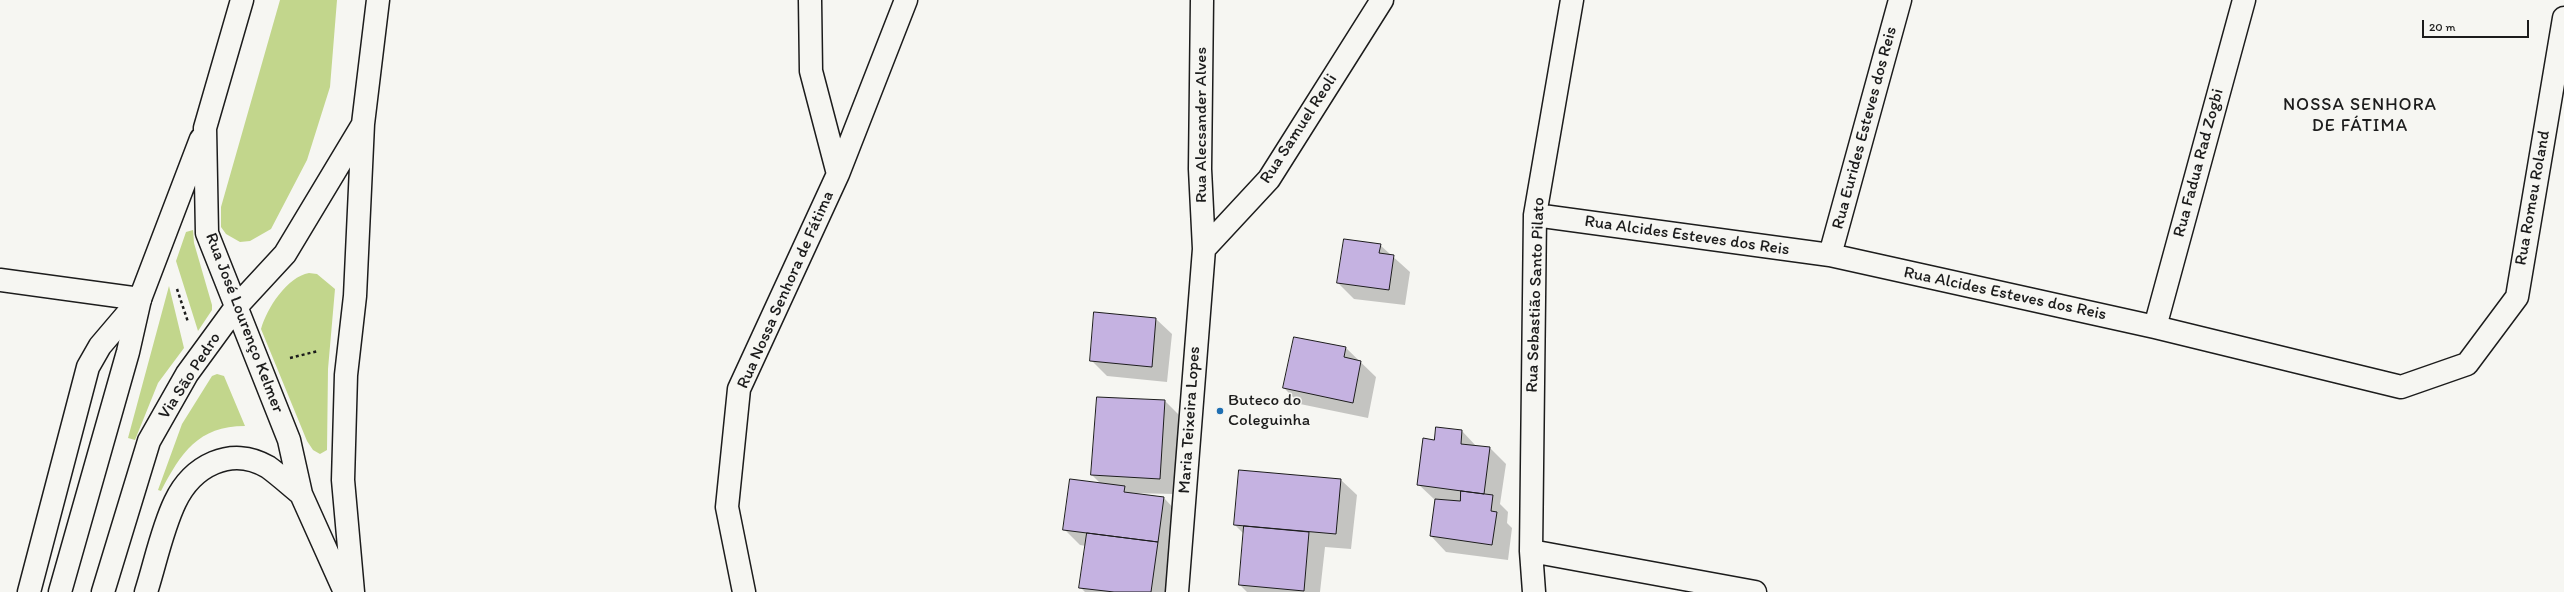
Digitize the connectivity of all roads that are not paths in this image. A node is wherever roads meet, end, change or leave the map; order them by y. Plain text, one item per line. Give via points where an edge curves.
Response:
1 (242, 0) edge
2 (367, 0) edge
3 (378, 0) edge
4 (810, 0) edge
5 (906, 0) edge
6 (1202, 0) edge
7 (1382, 0) edge
8 (1572, 0) edge
9 (1900, 0) edge
10 (2244, 0) edge
11 (2564, 18) edge
12 (374, 37) junction
13 (363, 124) junction
14 (205, 128) junction
15 (838, 174) junction
16 (1535, 215) junction
17 (1204, 249) junction
18 (1830, 255) junction
19 (0, 280) edge
20 (140, 299) junction
21 (236, 307) junction
22 (2155, 327) junction
23 (2467, 364) joint
24 (301, 494) junction
25 (1531, 551) junction
26 (29, 592) edge
27 (60, 592) edge
28 (103, 592) edge
29 (146, 592) edge
30 (345, 592) edge
31 (353, 592) edge
32 (744, 592) edge
33 (1177, 592) edge
34 (1534, 592) edge
35 (1755, 592) edge

1 - 14 street, Rua José Lourenço Kelmer
2 - 12 street
3 - 12 street
4 - 15 street via 811,71
5 - 15 street, Rua Nossa Senhora de Fátima
6 - 17 street, Rua Alecsander Alves via 1200,169
7 - 17 street, Rua Samuel Reoli via 1269,179
8 - 16 street, Rua Sebastião Santo Pilato
9 - 18 street, Rua Eurides Esteves dos Reis
10 - 22 street, Rua Fadua Rad Zogbi
11 - 23 street, Rua Romeu Roland via 2517,297
12 - 13 street
13 - 21 street, Via São Pedro via 285,254
13 - 31 street via 355,296 346,375 343,480
14 - 20 street
14 - 21 street, Rua José Lourenço Kelmer via 207,233
15 - 32 street, Rua Nossa Senhora de Fátima via 739,389 727,507
16 - 18 street, Rua Alcides Esteves dos Reis
16 - 25 street, Rua Sebastião Santo Pilato
17 - 33 street, Maria Teixeira Lopes
18 - 22 street, Rua Alcides Esteves dos Reis
19 - 20 street
20 - 26 street via 100,346 88,367
20 - 27 street via 128,352
21 - 24 street, Rua José Lourenço Kelmer via 289,440
21 - 28 street, Via São Pedro via 187,374 149,441
22 - 23 street, Rua Alcides Esteves dos Reis via 2401,387
24 - 29 street via 267,467 244,458 230,457 211,463 190,481 175,502
24 - 30 street, Rua José Lourenço Kelmer
25 - 34 street, Rua Sebastião Santo Pilato
25 - 35 street

